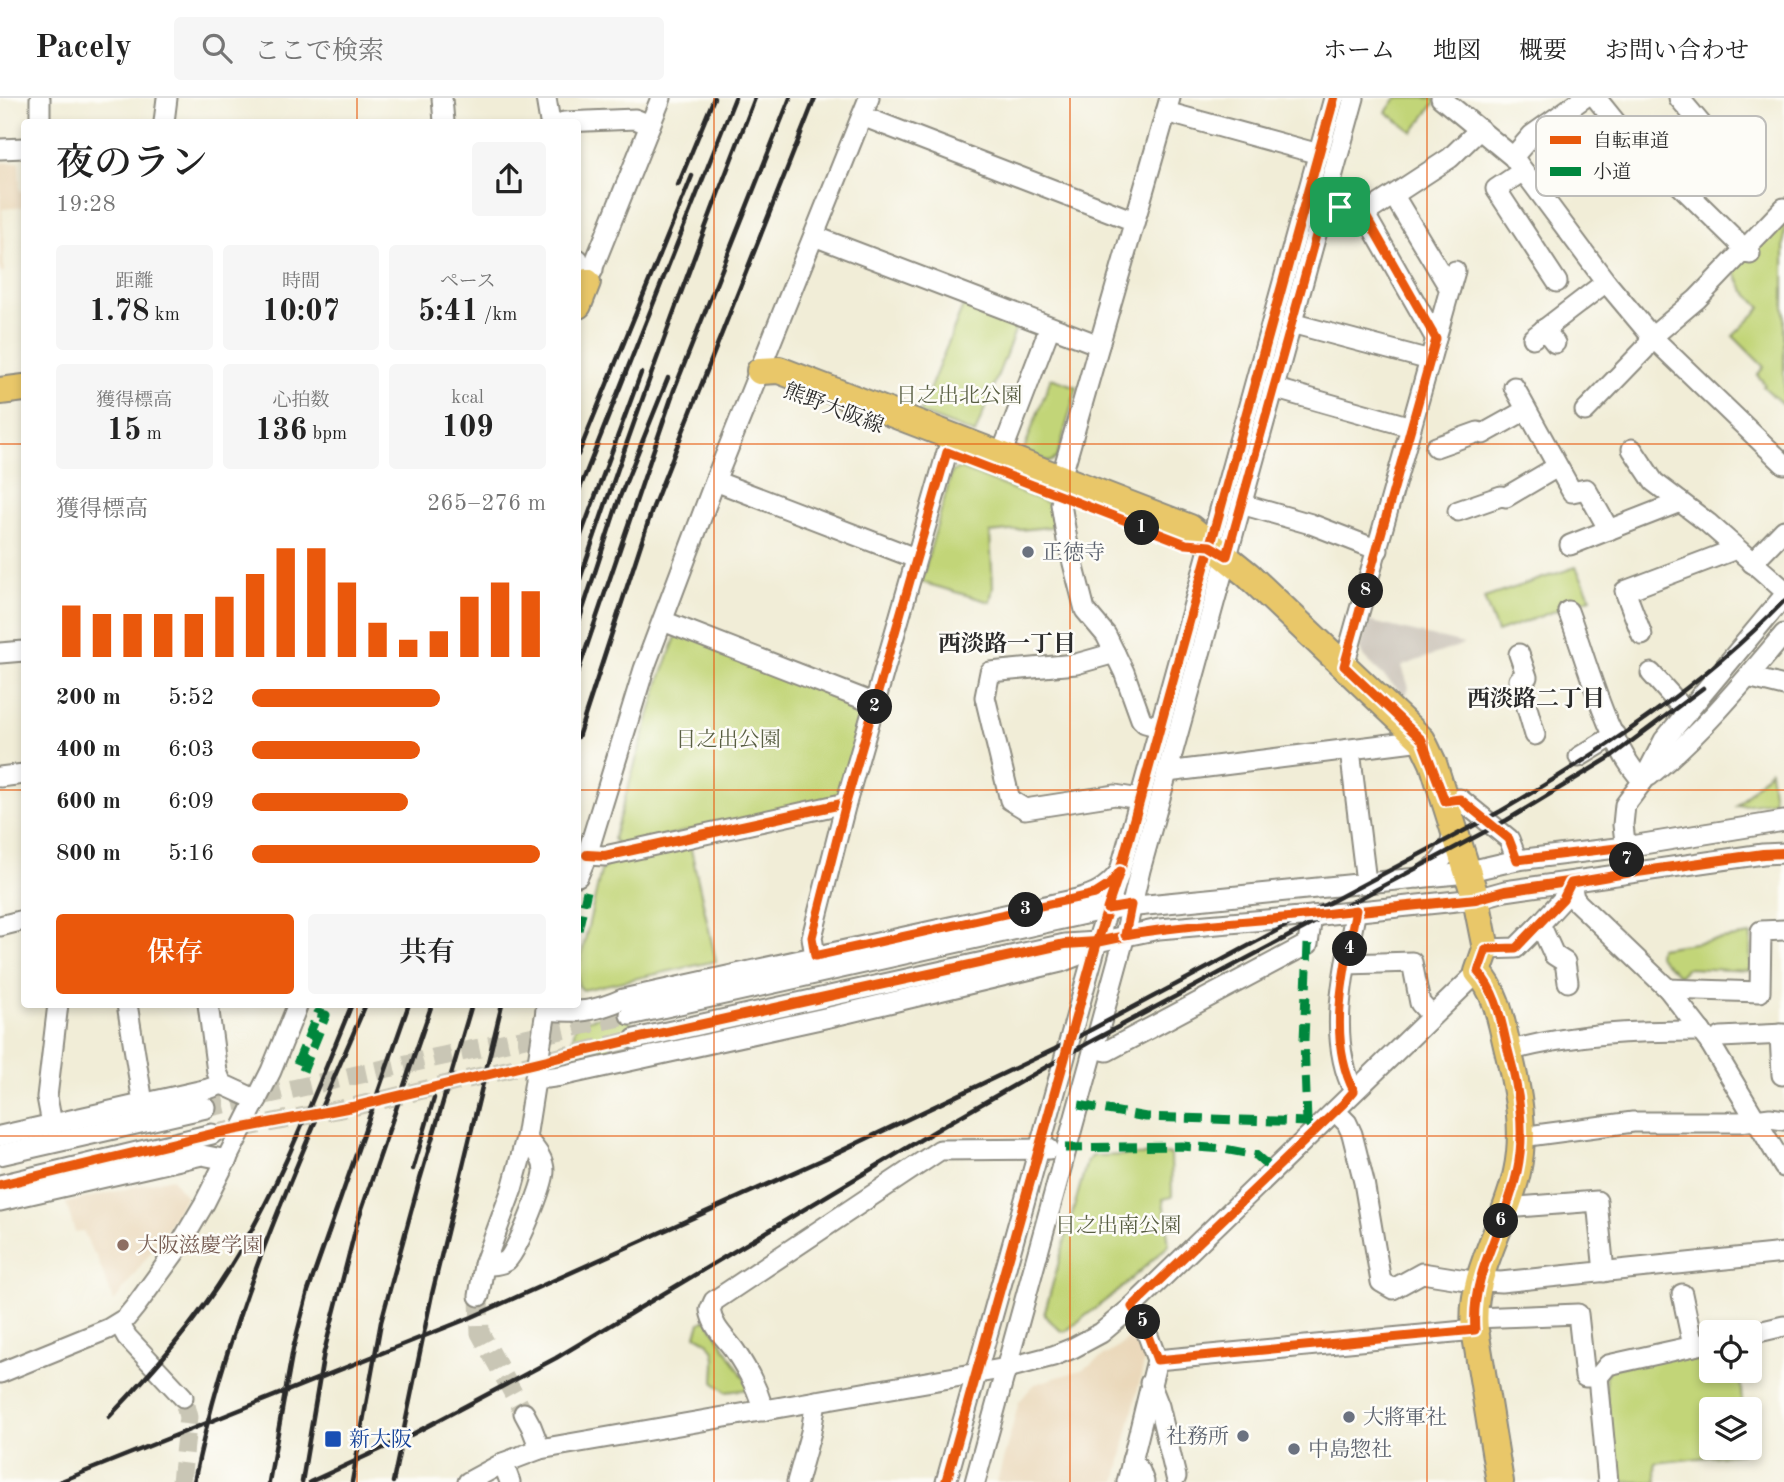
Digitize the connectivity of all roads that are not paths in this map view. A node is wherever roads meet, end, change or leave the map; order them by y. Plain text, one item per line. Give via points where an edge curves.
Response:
1 (40, 98) edge
2 (167, 98) edge
3 (442, 98) edge
4 (546, 98) edge
5 (661, 98) edge
6 (1334, 98) edge
7 (1353, 98) edge
8 (1441, 98) edge
9 (1584, 98) edge
10 (1596, 98) edge
11 (1679, 98) edge
12 (1168, 105) edge
13 (1559, 105) edge
14 (866, 107) edge
15 (1611, 116) edge
16 (1694, 116) edge
17 (40, 119) edge
18 (164, 119) edge
19 (444, 119) edge
20 (550, 119) edge
21 (581, 121) edge
22 (650, 125) junction
23 (1480, 129) junction
24 (1536, 131) edge
25 (21, 148) edge
26 (0, 149) edge
27 (1319, 154) junction
28 (1518, 164) junction
29 (1536, 188) edge
30 (1394, 196) junction
31 (1542, 196) edge
32 (1691, 196) edge
33 (1325, 203) junction
34 (1784, 208) edge
35 (1363, 211) junction
36 (1134, 221) junction
37 (814, 236) junction
38 (1747, 251) junction
39 (584, 279) edge
40 (1557, 282) dead end
41 (1606, 282) junction
42 (1292, 323) junction
43 (1050, 327) junction
44 (1544, 337) dead end
45 (1652, 337) junction
46 (1436, 339) junction
47 (1100, 345) junction
48 (1430, 360) junction
49 (760, 371) junction
50 (1514, 387) dead end
51 (21, 388) edge
52 (1273, 388) junction
53 (0, 391) edge
54 (1526, 410) junction
55 (1585, 411) dead end
56 (1411, 427) junction
57 (950, 445) junction
58 (1436, 447) dead end
59 (1632, 449) dead end
60 (1001, 456) junction
61 (1784, 464) edge
62 (1557, 467) junction
63 (715, 481) junction
64 (1062, 488) junction
65 (1680, 502) junction
66 (1241, 504) junction
67 (1458, 511) dead end
68 (1609, 530) junction
69 (1784, 530) edge
70 (1570, 545) dead end
71 (1736, 549) junction
72 (1378, 550) junction
73 (1218, 551) junction
74 (915, 558) junction
75 (1752, 563) junction
76 (1784, 590) edge
77 (1784, 596) edge
78 (1568, 611) dead end
79 (1764, 617) junction
80 (663, 621) junction
81 (1643, 623) dead end
82 (1784, 633) edge
83 (0, 653) edge
84 (1115, 653) junction
85 (1520, 654) dead end
86 (21, 656) edge
87 (1344, 666) junction
88 (1651, 673) dead end
89 (1748, 677) junction
90 (1784, 686) edge
91 (876, 704) junction
92 (1687, 713) junction
93 (1160, 727) junction
94 (1535, 735) dead end
95 (1615, 735) junction
96 (1422, 740) junction
97 (1350, 750) junction
98 (1580, 757) dead end
99 (1167, 772) junction
100 (21, 774) edge
101 (0, 777) edge
102 (1643, 781) junction
103 (1140, 799) junction
104 (1445, 801) junction
105 (846, 803) junction
106 (1784, 821) edge
107 (1454, 828) junction
108 (1625, 847) junction
109 (1784, 853) edge
110 (587, 855) junction
111 (1517, 860) junction
112 (581, 869) edge
113 (1120, 871) junction
114 (1468, 871) junction
115 (1629, 873) junction
116 (1418, 878) junction
117 (1366, 882) junction
118 (1571, 883) junction
119 (1476, 899) junction
120 (1131, 905) junction
121 (1107, 909) junction
122 (1356, 910) junction
123 (1312, 916) junction
124 (21, 921) edge
125 (1540, 923) junction
126 (0, 926) edge
127 (1784, 929) edge
128 (1125, 935) junction
129 (1097, 942) junction
130 (815, 956) junction
131 (1482, 960) junction
132 (1347, 964) junction
133 (1569, 982) dead end
134 (1668, 989) junction
135 (62, 1008) edge
136 (128, 1008) edge
137 (209, 1008) edge
138 (296, 1008) edge
139 (546, 1008) edge
140 (552, 1008) edge
141 (630, 1015) tunnel mouth
142 (1432, 1015) junction
143 (1782, 1034) edge
144 (1706, 1037) junction
145 (635, 1039) tunnel mouth
146 (1093, 1048) junction
147 (1508, 1051) junction
148 (1782, 1075) dead end
149 (535, 1077) junction
150 (222, 1084) junction
151 (1354, 1091) junction
152 (257, 1100) junction
153 (143, 1102) junction
154 (206, 1108) tunnel mouth
155 (1335, 1111) junction
156 (1784, 1119) edge
157 (1755, 1120) junction
158 (52, 1124) junction
159 (212, 1133) tunnel mouth
160 (0, 1136) edge
161 (1521, 1137) junction
162 (526, 1138) junction
163 (1065, 1148) junction
164 (1040, 1150) junction
165 (0, 1155) edge
166 (227, 1160) junction
167 (1784, 1167) edge
168 (0, 1185) edge
169 (0, 1201) edge
170 (1507, 1205) junction
171 (1784, 1253) edge
172 (484, 1265) junction
173 (1604, 1272) junction
174 (1478, 1281) junction
175 (1682, 1294) dead end
176 (480, 1296) tunnel mouth
177 (1132, 1307) junction
178 (119, 1323) junction
179 (1475, 1324) junction
180 (1784, 1326) edge
181 (1762, 1331) edge
182 (1699, 1336) edge
183 (1699, 1345) edge
184 (1157, 1360) junction
185 (1006, 1368) junction
186 (0, 1374) edge
187 (975, 1374) junction
188 (1598, 1377) junction
189 (1150, 1383) junction
190 (183, 1397) tunnel mouth
191 (816, 1401) junction
192 (763, 1410) junction
193 (524, 1413) tunnel mouth
194 (540, 1449) junction
195 (1132, 1460) junction
196 (503, 1463) junction
197 (1176, 1477) dead end
198 (468, 1482) edge
199 (510, 1482) edge
200 (797, 1482) edge
201 (946, 1482) edge
202 (975, 1482) edge
203 (1127, 1482) edge
204 (1144, 1482) edge
205 (1500, 1482) edge
206 (1608, 1482) edge

1 - 17 street
2 - 18 street
3 - 19 street
4 - 20 street
5 - 22 street
6 - 27 street
7 - 33 street
8 - 23 street
9 - 13 street
10 - 15 street
11 - 16 street
12 - 27 street
12 - 36 street
14 - 36 street
14 - 37 street
21 - 22 street via 635,119
22 - 39 street
23 - 28 street
23 - 30 street via 1450,158
24 - 28 street
25 - 26 street
27 - 73 street
28 - 29 street
28 - 40 street via 1496,188
30 - 35 street
30 - 46 street via 1452,280
31 - 41 street
32 - 38 street
33 - 35 street
33 - 42 street
34 - 38 street
35 - 46 street
36 - 47 street
37 - 43 street
37 - 49 street
38 - 45 street
41 - 44 street
41 - 45 street
42 - 48 street
42 - 52 street
43 - 47 street
43 - 60 street
45 - 55 street
45 - 61 street
46 - 48 street
47 - 64 street
48 - 56 street
49 - 57 main road, 熊野大阪線 via 779,370
49 - 63 street
50 - 54 street
51 - 53 main road
52 - 56 street
52 - 66 street
54 - 58 street via 1483,435 1478,432
54 - 62 street
56 - 72 street
57 - 60 main road, 熊野大阪線
57 - 64 main road, 熊野大阪線
57 - 74 street
59 - 65 street via 1654,482
60 - 64 main road, 熊野大阪線
62 - 67 street via 1506,497
62 - 68 street via 1572,492 1586,489
63 - 74 street
63 - 80 street
64 - 73 main road, 熊野大阪線 via 1190,528
64 - 84 street via 1067,540 1084,610
65 - 68 street
65 - 71 street
66 - 72 street
66 - 73 street
68 - 70 street
69 - 75 street
71 - 75 street
71 - 81 street via 1682,578 1625,591
72 - 87 street
73 - 87 main road, 熊野大阪線
73 - 93 street
73 - 99 street
74 - 91 street
75 - 76 street
77 - 79 street
78 - 95 street
79 - 82 street
79 - 92 street
80 - 91 street
80 - 110 street
82 - 89 street
83 - 86 street
84 - 93 street via 1141,719
84 - 103 street via 1076,664 990,672 985,697 1010,800 1025,808 1115,795
85 - 94 street via 1527,677 1519,680
87 - 96 main road, 熊野大阪線
88 - 92 street
89 - 90 street
89 - 102 street via 1675,755
91 - 105 street
92 - 102 street via 1664,740
93 - 103 street
95 - 98 street
95 - 102 street via 1630,768
96 - 97 street
96 - 104 main road, 熊野大阪線
97 - 99 street
97 - 117 street
99 - 120 street
100 - 101 street
102 - 108 street via 1625,805
103 - 113 street
104 - 107 main road, 熊野大阪線
104 - 111 street via 1460,799 1469,805 1509,839
105 - 110 street via 605,856
105 - 130 street via 812,937
106 - 108 street
107 - 114 main road, 熊野大阪線
107 - 116 street via 1448,852
108 - 111 street
108 - 115 street
109 - 115 street
110 - 112 street
111 - 114 street
113 - 121 street
113 - 130 street via 1095,894
114 - 116 street
114 - 119 main road, 熊野大阪線
115 - 118 street
116 - 117 street
117 - 120 street
118 - 119 street
118 - 125 street
118 - 134 street via 1578,903
119 - 122 street
119 - 131 main road, 熊野大阪線
120 - 121 street
120 - 128 street
121 - 129 street
121 - 141 street
122 - 123 street
122 - 132 street
123 - 128 street
123 - 146 street via 1308,944 1107,1051
124 - 126 street
125 - 131 street via 1516,948
125 - 133 street via 1554,955 1565,962
127 - 134 street via 1761,931 1760,992
128 - 129 street
128 - 146 street
129 - 145 street via 1065,944
129 - 149 street via 1061,962 561,1076
129 - 164 street
130 - 140 street via 623,999 581,1013
131 - 142 street
131 - 147 main road, 熊野大阪線
132 - 142 street via 1412,962 1420,1003
132 - 151 street via 1339,1041 1344,1072
134 - 144 street
135 - 158 street via 47,1097
136 - 153 street
137 - 150 street
138 - 152 street
139 - 149 street
142 - 151 street
143 - 144 street
143 - 148 street
144 - 147 street via 1661,1030 1603,1033
144 - 157 street
146 - 163 street
147 - 161 main road, 熊野大阪線 via 1520,1103
149 - 162 street
150 - 152 street
150 - 153 street
151 - 155 street
152 - 166 street
153 - 158 street
154 - 165 street
155 - 174 street via 1352,1134 1381,1282 1393,1289 1422,1273
155 - 177 street
156 - 157 street
157 - 161 street via 1633,1122
157 - 167 street
158 - 160 street
159 - 168 street
161 - 170 main road, 熊野大阪線 via 1517,1174
162 - 172 street
162 - 172 street via 543,1161 541,1188 511,1257
163 - 164 street
163 - 185 street
164 - 187 street
164 - 192 street via 940,1150 714,1301 710,1310 715,1327 741,1362
166 - 169 street via 202,1155
166 - 178 street via 178,1248
170 - 173 street via 1597,1201
170 - 174 main road, 熊野大阪線
171 - 173 street
172 - 176 street
173 - 174 street
174 - 179 main road, 熊野大阪線
175 - 182 street
177 - 184 street
177 - 185 street via 1101,1333 1073,1348
178 - 186 street
178 - 190 street
179 - 184 street
179 - 188 street via 1578,1314 1585,1377
179 - 205 main road, 熊野大阪線
180 - 181 street
183 - 188 street via 1608,1365
184 - 189 street
185 - 187 street
185 - 202 street
187 - 191 street
187 - 201 street
188 - 206 street
189 - 195 street
189 - 197 street
191 - 192 street
191 - 200 street
192 - 194 street
193 - 194 street
194 - 196 street
195 - 203 street
195 - 204 street
196 - 198 street
196 - 199 street

